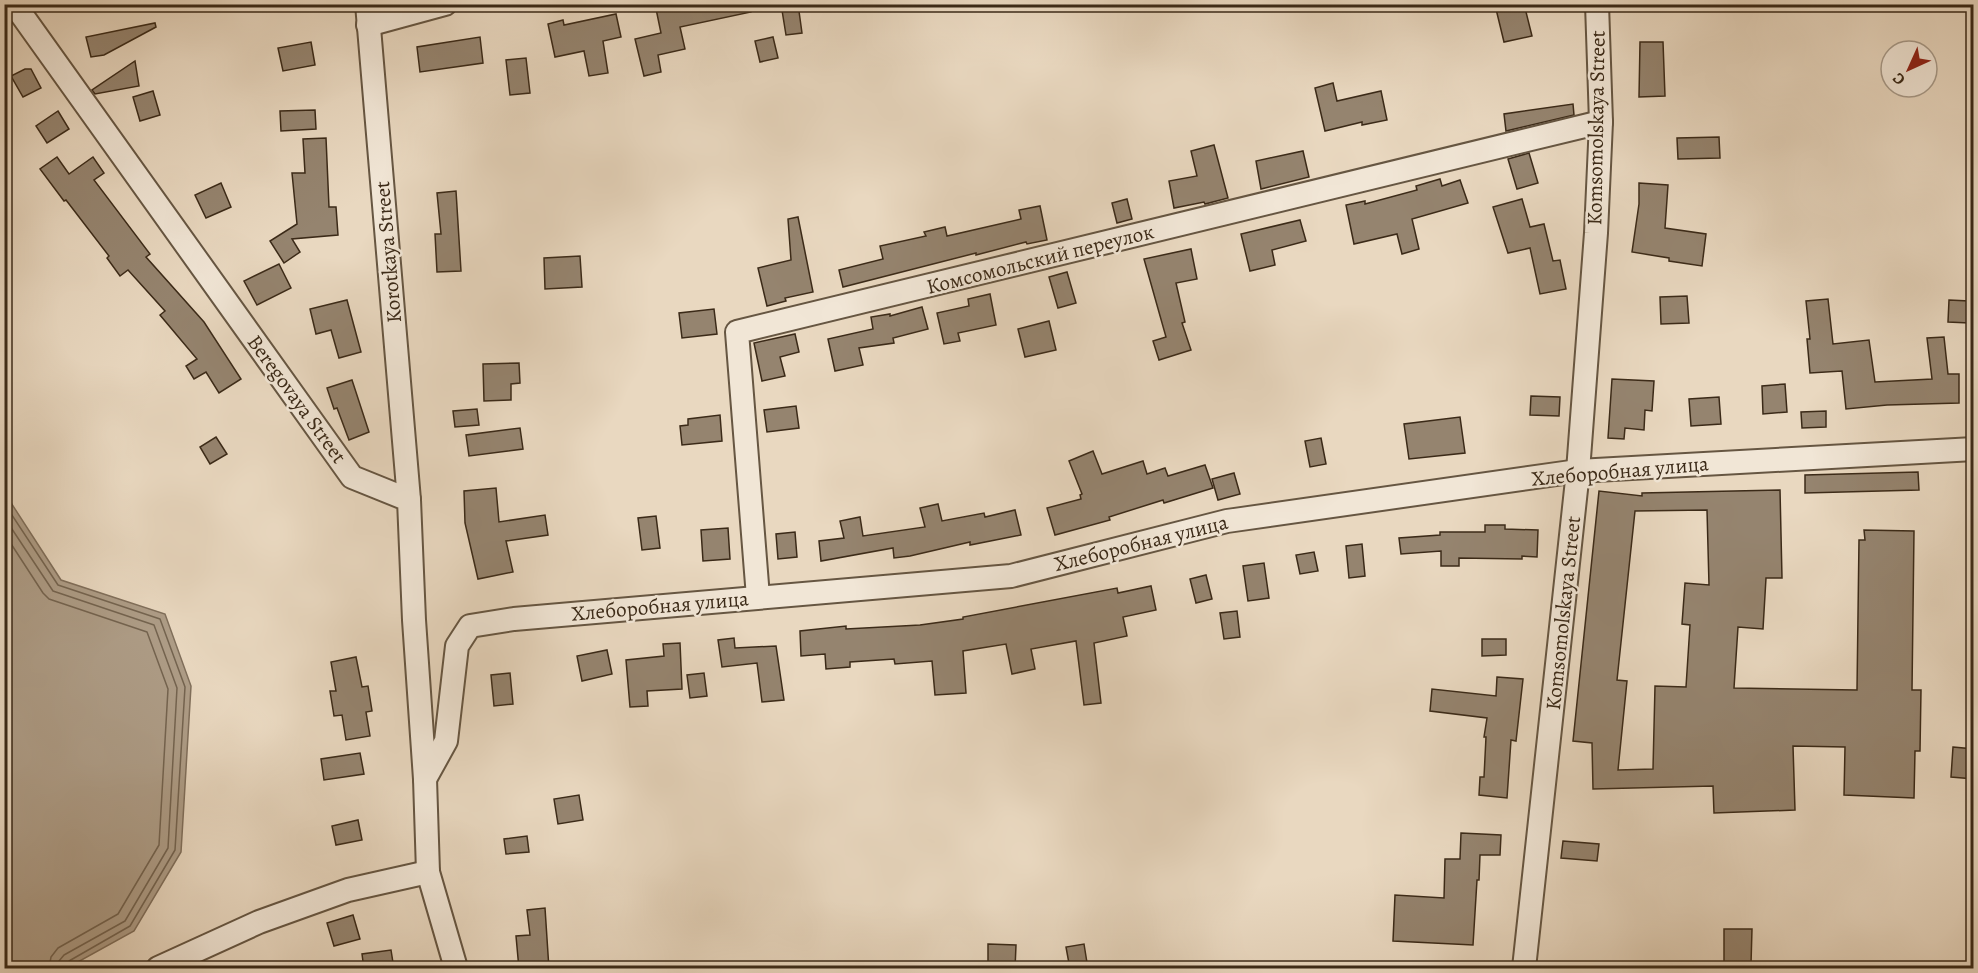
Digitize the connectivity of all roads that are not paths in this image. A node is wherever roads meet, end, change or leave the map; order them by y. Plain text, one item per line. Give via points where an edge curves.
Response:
1 (14, 4) edge
2 (445, 4) edge
3 (1597, 4) edge
4 (367, 15) edge
5 (1601, 122) junction
6 (1974, 449) edge
7 (1578, 471) junction
8 (409, 500) junction
9 (759, 597) junction
10 (425, 779) junction
11 (428, 872) junction
12 (158, 969) edge
13 (456, 969) edge
14 (1524, 969) edge

1 - 8 street, Beregovaya Street via 352,477
2 - 4 street
3 - 5 street, Komsomolskaya Street
4 - 8 street, Korotkaya Street
5 - 7 street, Komsomolskaya Street
5 - 9 street, Комсомольский переулок via 737,332
6 - 7 street, Хлеборобная улица
7 - 9 street, Хлеборобная улица via 1227,521 1011,576
7 - 14 street, Komsomolskaya Street
8 - 10 street
9 - 10 street, Хлеборобная улица via 470,626 457,646 446,741
10 - 11 street
11 - 12 street via 325,898 259,922
11 - 13 street

